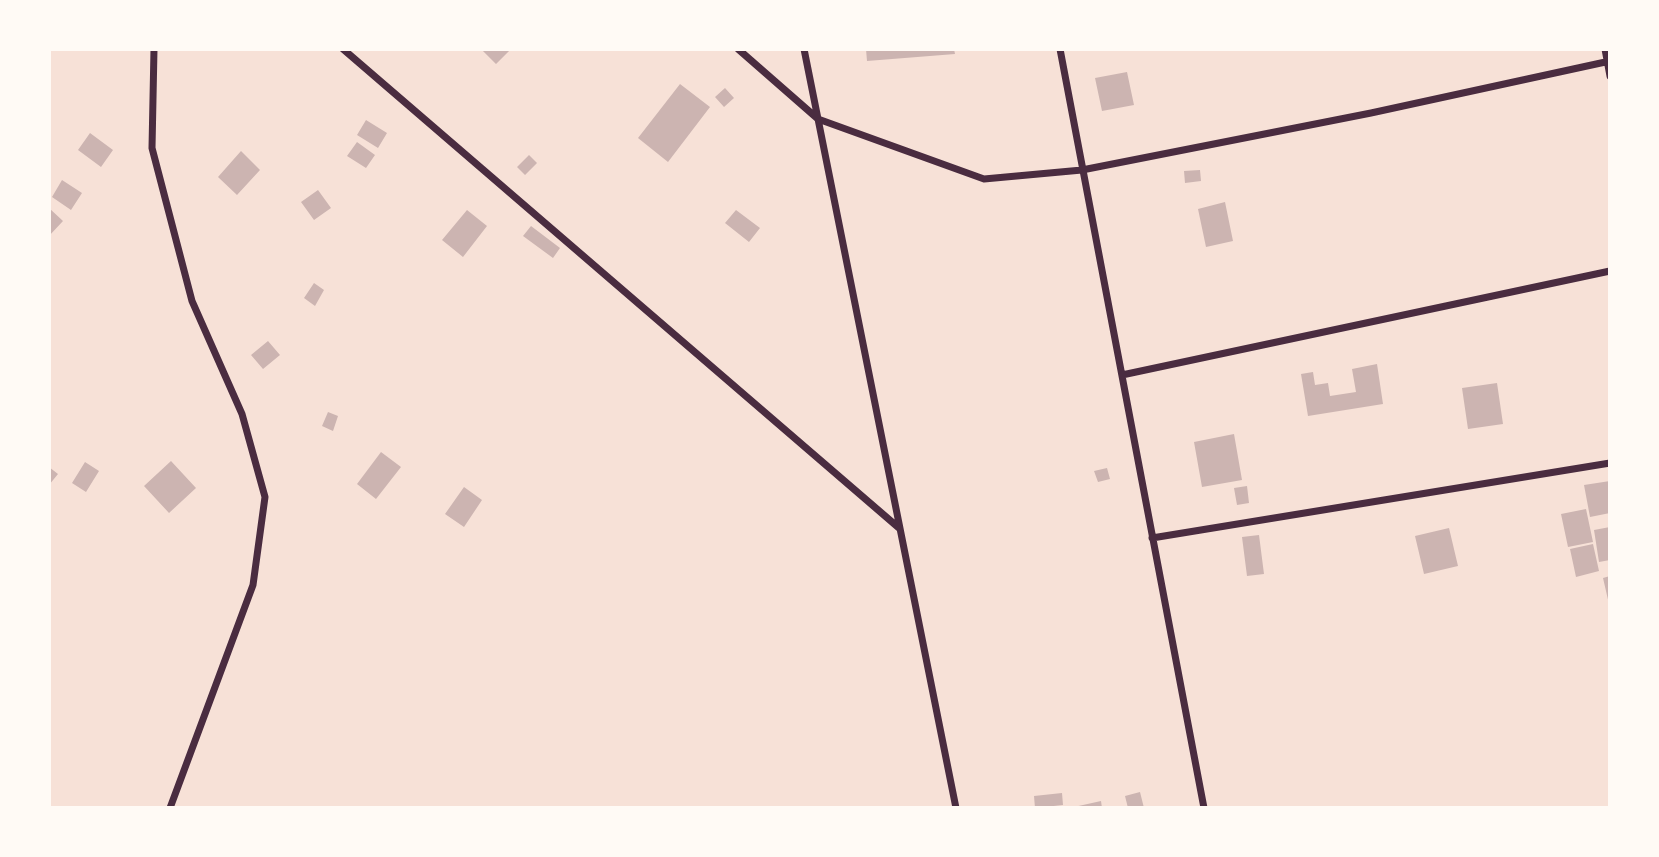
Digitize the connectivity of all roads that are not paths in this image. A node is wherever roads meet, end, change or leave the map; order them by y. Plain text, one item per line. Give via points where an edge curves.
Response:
1 (154, 49) edge
2 (342, 49) edge
3 (738, 49) edge
4 (804, 49) edge
5 (1060, 49) edge
6 (1605, 49) edge
7 (1609, 61) edge
8 (1610, 76) edge
9 (818, 120) junction
10 (1082, 170) junction
11 (1610, 271) edge
12 (1122, 375) junction
13 (1610, 463) edge
14 (900, 529) junction
15 (1152, 538) junction
16 (170, 808) edge
17 (956, 808) edge
18 (1204, 808) edge

1 - 16 street via 152,148 192,301 242,414 265,498 253,585
2 - 14 street
3 - 9 street
4 - 9 street
5 - 10 street
6 - 7 street
7 - 8 street
7 - 10 street
9 - 10 street via 984,179
9 - 14 street
10 - 12 street
11 - 12 street
12 - 15 street
13 - 15 street
14 - 17 street
15 - 18 street

